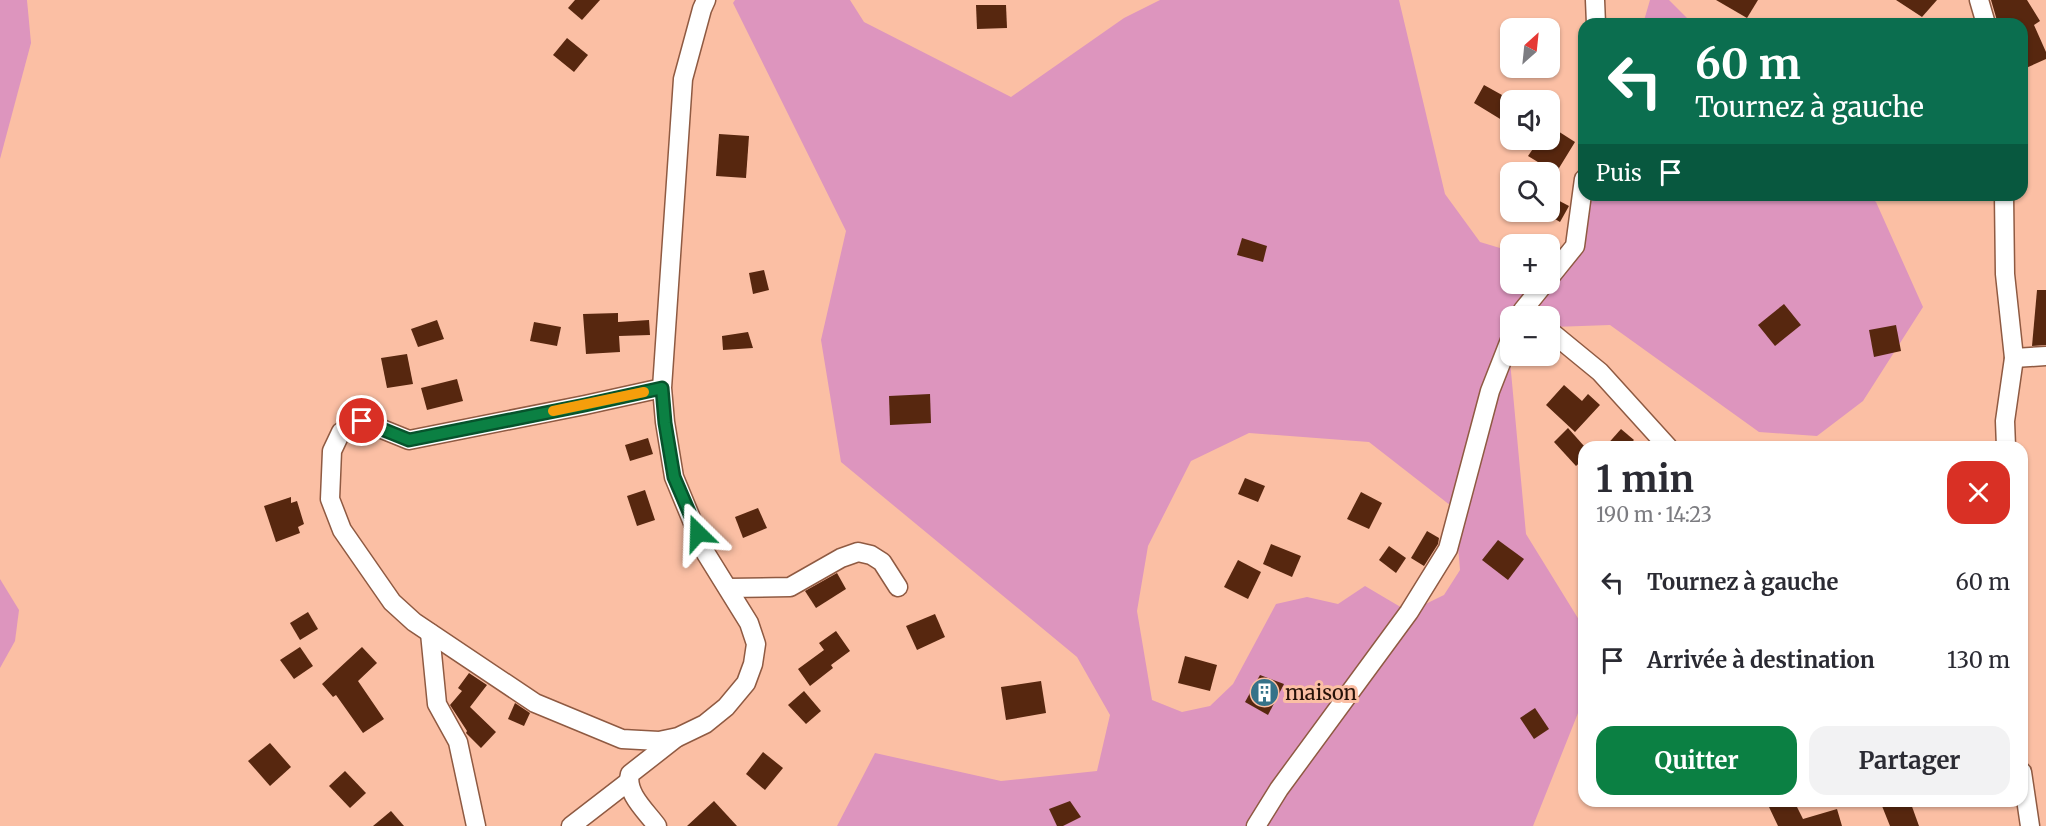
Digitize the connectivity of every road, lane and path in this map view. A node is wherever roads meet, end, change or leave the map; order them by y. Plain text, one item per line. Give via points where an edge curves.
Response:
1 (706, 0) edge
2 (1595, 0) edge
3 (1979, 0) edge
4 (1596, 18) edge
5 (1984, 18) edge
6 (1581, 201) edge
7 (2004, 201) edge
8 (1560, 265) edge
9 (1560, 340) edge
10 (2046, 356) edge
11 (2014, 358) junction
12 (1500, 366) edge
13 (662, 388) junction
14 (1663, 441) edge
15 (2006, 441) edge
16 (898, 587) dead end
17 (728, 588) junction
18 (430, 633) junction
19 (678, 737) junction
20 (628, 782) junction
21 (2027, 807) edge
22 (476, 826) edge
23 (571, 826) edge
24 (657, 826) edge
25 (1256, 826) edge
26 (2030, 826) edge

1 - 13 street via 683,79
2 - 4 street
3 - 5 street
6 - 8 street via 1575,246
7 - 11 street via 2005,274
9 - 14 street via 1600,372
10 - 11 street
11 - 15 street
12 - 25 street via 1448,549 1409,612
13 - 17 street via 674,477 705,552
13 - 18 street via 409,440 362,421 342,432 332,451 330,499 342,530 392,602
16 - 17 street via 882,562 858,552 790,586
17 - 19 street via 749,623 756,644 753,664 746,683 726,707 705,724
18 - 19 street via 535,703 581,724 622,739 659,741
18 - 22 street via 437,704 458,742
19 - 20 street via 630,774
20 - 23 street
20 - 24 street
21 - 26 street

